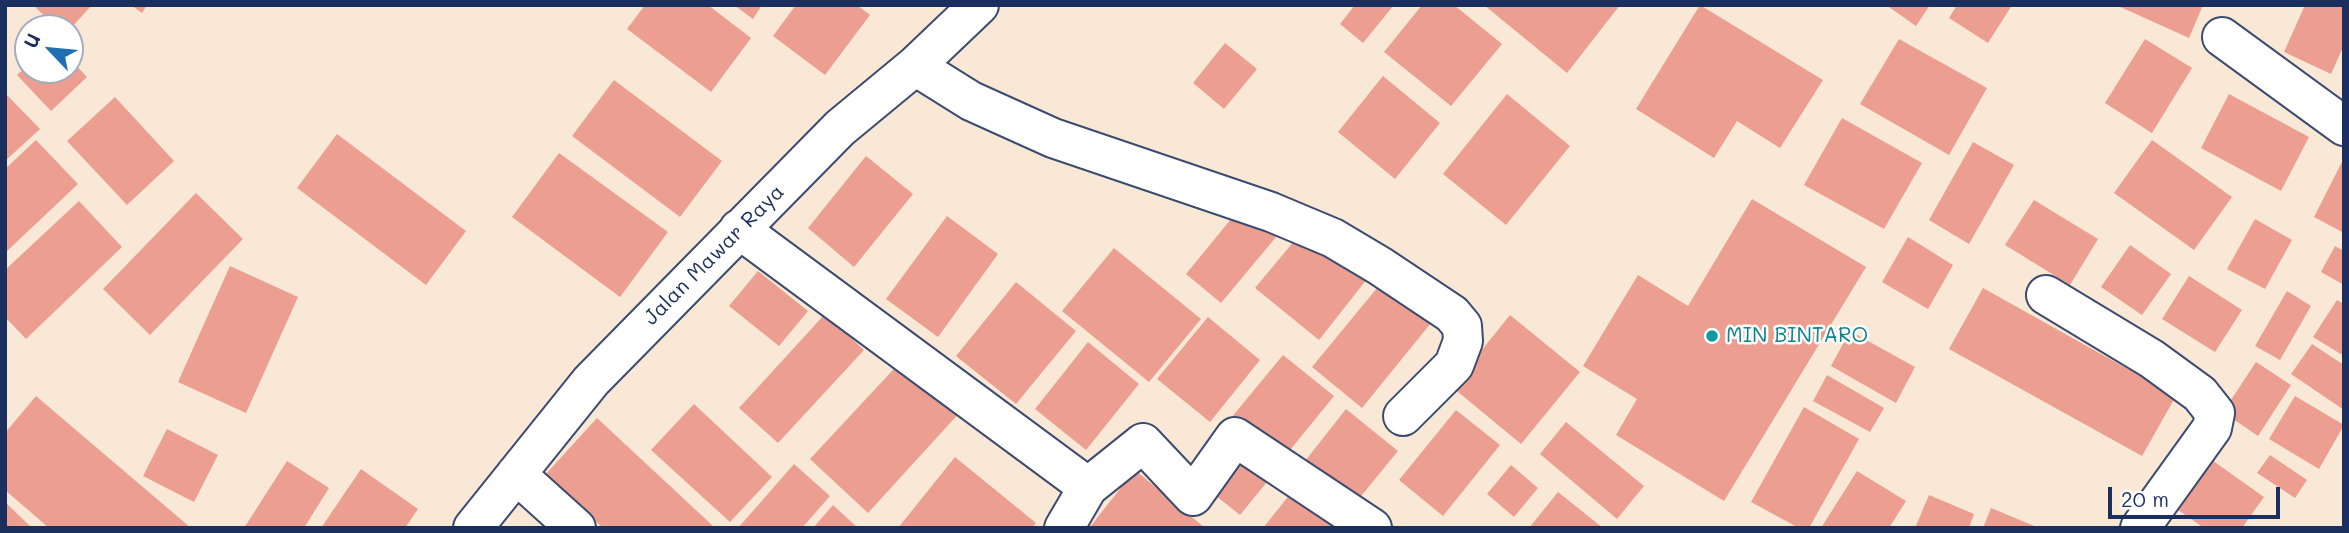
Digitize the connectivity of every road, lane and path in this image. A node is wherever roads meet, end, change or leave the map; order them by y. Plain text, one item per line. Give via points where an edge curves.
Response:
1 (979, 5) edge
2 (2222, 37) dead end
3 (915, 66) junction
4 (2344, 126) edge
5 (739, 229) junction
6 (2046, 295) dead end
7 (1403, 416) dead end
8 (516, 474) junction
9 (1088, 486) junction
10 (473, 528) edge
11 (576, 528) edge
12 (1064, 528) edge
13 (1372, 528) edge
14 (2140, 528) edge

1 - 3 street, Jalan Mawar Raya
2 - 4 street
3 - 5 street, Jalan Mawar Raya via 840,128
3 - 7 street via 971,101 1053,138 1271,212 1332,238 1452,314 1462,326 1463,341 1454,365
5 - 8 street, Jalan Mawar Raya via 591,381
5 - 9 street
6 - 14 street via 2152,359 2200,394 2215,413 2212,428
8 - 10 street, Jalan Mawar Raya
8 - 11 street
9 - 12 street
9 - 13 street via 1143,443 1193,496 1236,437

